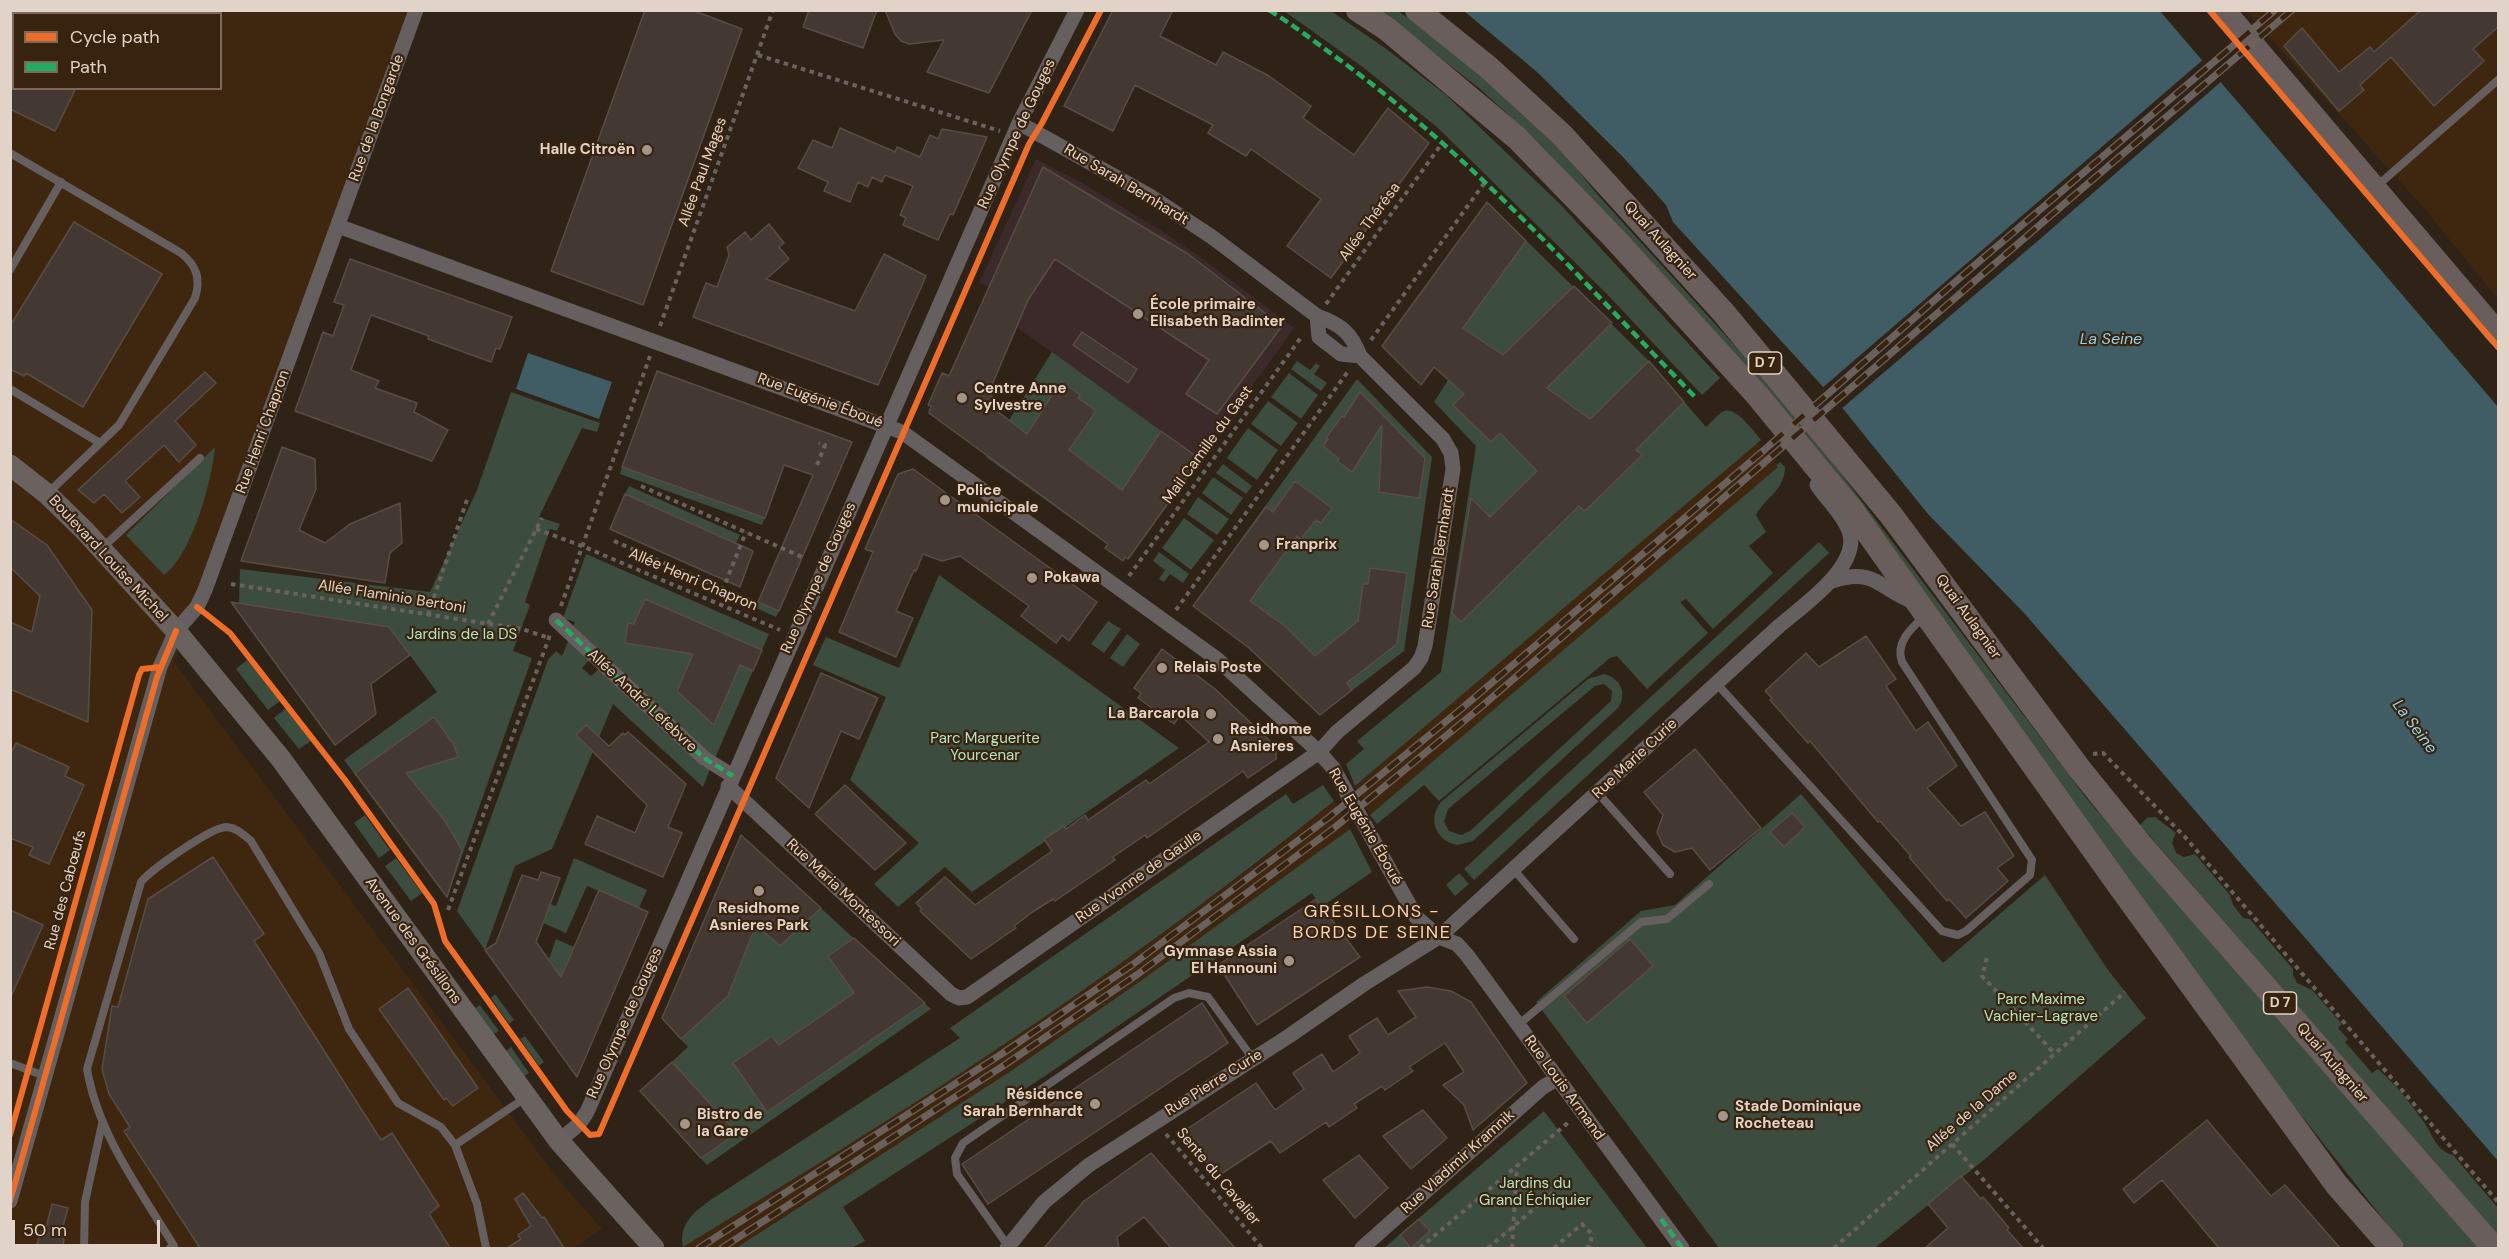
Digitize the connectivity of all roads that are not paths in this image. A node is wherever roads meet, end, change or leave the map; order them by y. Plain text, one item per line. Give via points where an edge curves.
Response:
1 (416, 10) edge
2 (1077, 10) edge
3 (1358, 10) edge
4 (1417, 10) edge
5 (2226, 11) edge
6 (2499, 80) edge
7 (1016, 129) junction
8 (10, 153) edge
9 (61, 182) junction
10 (2373, 189) junction
11 (339, 226) junction
12 (10, 270) edge
13 (2499, 334) edge
14 (10, 389) edge
15 (886, 425) junction
16 (1793, 440) junction
17 (100, 443) junction
18 (200, 458) dead end
19 (10, 465) edge
20 (47, 494) junction
21 (102, 548) junction
22 (1832, 581) junction
23 (1922, 609) junction
24 (556, 620) dead end
25 (176, 631) junction
26 (1717, 684) junction
27 (1319, 752) junction
28 (731, 781) junction
29 (1598, 793) junction
30 (1514, 870) junction
31 (1670, 874) dead end
32 (1709, 884) dead end
33 (1439, 938) junction
34 (1574, 939) dead end
35 (959, 998) joint
36 (1518, 1025) junction
37 (1253, 1059) junction
38 (10, 1063) edge
39 (45, 1076) junction
40 (1557, 1079) junction
41 (526, 1096) junction
42 (102, 1124) junction
43 (559, 1141) junction
44 (455, 1145) junction
45 (14, 1171) edge
46 (10, 1201) edge
47 (1008, 1247) edge
48 (84, 1248) edge
49 (170, 1248) edge
50 (486, 1248) edge
51 (654, 1248) edge
52 (1362, 1248) edge
53 (1682, 1248) edge
54 (2391, 1248) edge
55 (2494, 1248) edge

1 - 11 street, Rue de la Bongarde
2 - 7 street, Rue Olympe de Gouges
3 - 16 main road, Quai Aulagnier / D 7 via 1387,29 1517,138 1614,238
4 - 55 main road, Quai Aulagnier / D 7 via 1488,67 1562,135 1723,312 1892,515 2141,844
5 - 10 main road
6 - 10 lane
7 - 15 street, Rue Olympe de Gouges
7 - 27 street, Rue Sarah Bernhardt via 1150,196 1317,316 1331,321 1353,338 1360,356 1443,439 1451,453 1453,469 1421,658
8 - 9 lane
9 - 12 lane
9 - 17 lane via 181,253 197,271 200,284 119,425
10 - 13 main road
11 - 15 street, Rue Eugénie Éboué
11 - 25 street, Rue Henri Chapron via 197,607
14 - 17 lane
15 - 27 street, Rue Eugénie Éboué via 915,441 1217,659
15 - 28 street, Rue Olympe de Gouges
16 - 22 street, Rue Marie Curie via 1817,486 1851,537 1850,553
16 - 23 main road, Quai Aulagnier / D 7 via 1851,508
17 - 20 lane
18 - 21 lane
19 - 20 main road, Boulevard Louise Michel
20 - 21 main road, Boulevard Louise Michel
21 - 25 main road, Boulevard Louise Michel
22 - 23 street via 1873,578
22 - 26 street, Rue Marie Curie
23 - 26 lane via 1904,638 1902,662 2032,860 2030,876 1958,935 1942,931
23 - 54 main road, Quai Aulagnier / D 7 via 2336,1184
24 - 28 street, Allée André Lefebvre
25 - 39 street, Rue des Cabœufs via 160,667
25 - 41 main road, Avenue des Grésillons via 281,759
26 - 29 street, Rue Marie Curie
27 - 33 street, Rue Eugénie Éboué via 1333,768 1416,917
27 - 35 street, Rue Yvonne de Gaulle via 967,997
28 - 35 street, Rue Maria Montessori
28 - 43 street, Rue Olympe de Gouges via 587,1112
29 - 30 street, Rue Marie Curie
29 - 31 lane
30 - 33 street, Rue Marie Curie
30 - 34 lane
32 - 36 lane via 1667,919 1641,922
33 - 36 street, Rue Louis Armand via 1457,944 1467,955
33 - 37 street, Rue Pierre Curie
36 - 40 street, Rue Louis Armand
37 - 47 street, Rue Pierre Curie via 1066,1182 1044,1202
37 - 47 lane via 1208,997 1189,993 1174,998 963,1143 955,1158 957,1174
38 - 39 lane
39 - 45 street, Rue des Cabœufs
40 - 52 street, Rue Vladimir Kramnik via 1543,1087
40 - 53 street, Rue Louis Armand
41 - 43 main road, Avenue des Grésillons
41 - 44 lane
42 - 44 lane via 87,1069 141,882 150,871 214,830 227,827 240,831 251,841 319,953 349,1029 398,1103 441,1127
42 - 48 lane via 85,1202
42 - 49 lane via 174,1246
43 - 51 main road, Avenue des Grésillons
44 - 50 lane via 477,1204
45 - 46 street, Rue des Cabœufs

